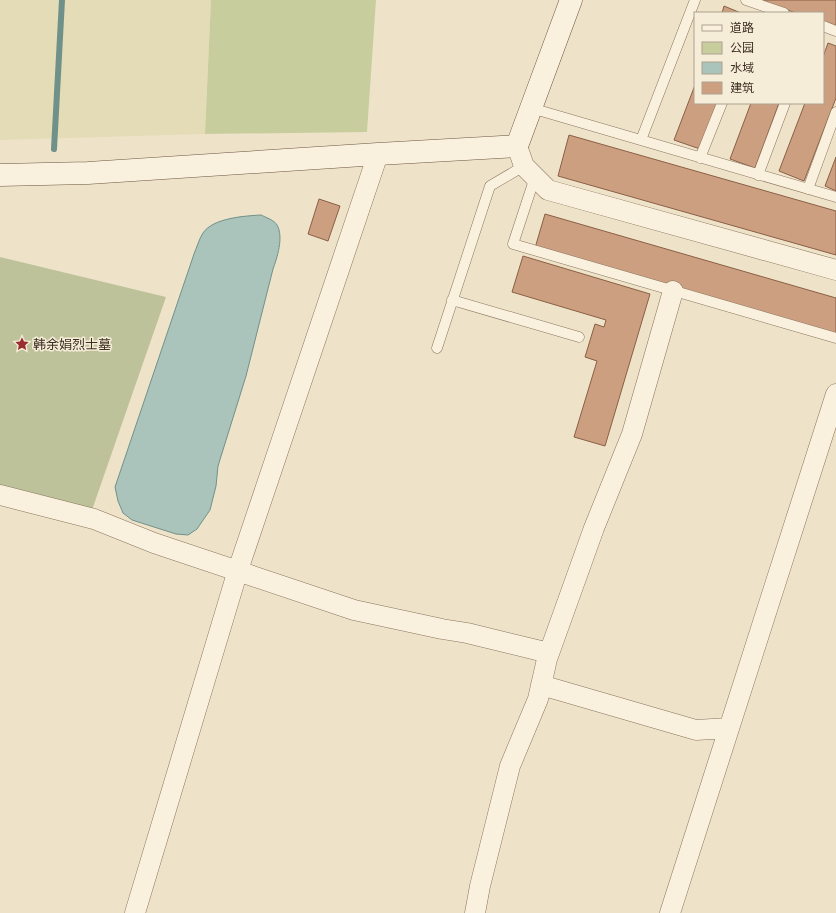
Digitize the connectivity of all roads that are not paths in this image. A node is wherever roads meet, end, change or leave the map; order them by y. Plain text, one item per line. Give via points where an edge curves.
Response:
1 (571, 0) edge
2 (695, 0) edge
3 (746, 0) edge
4 (759, 9) edge
5 (778, 12) edge
6 (824, 26) edge
7 (836, 31) edge
8 (722, 104) edge
9 (786, 104) edge
10 (531, 108) junction
11 (836, 112) edge
12 (641, 140) junction
13 (517, 146) junction
14 (378, 154) junction
15 (700, 158) junction
16 (530, 172) junction
17 (758, 175) junction
18 (1, 178) edge
19 (808, 189) junction
20 (836, 197) edge
21 (836, 270) edge
22 (673, 290) junction
23 (452, 300) junction
24 (580, 337) dead end
25 (836, 338) edge
26 (437, 348) dead end
27 (836, 394) edge
28 (0, 495) edge
29 (238, 570) junction
30 (549, 654) junction
31 (541, 685) junction
32 (729, 728) junction
33 (135, 913) edge
34 (475, 913) edge
35 (670, 913) edge

1 - 10 street
2 - 12 lane
3 - 4 lane
4 - 5 lane
6 - 7 lane
8 - 15 lane
9 - 17 lane
10 - 12 lane
10 - 13 street
11 - 19 lane
12 - 15 lane
13 - 14 street
13 - 16 street
14 - 18 street
14 - 29 street
15 - 17 lane
16 - 21 street via 548,190
16 - 22 lane via 513,244
16 - 23 lane via 490,186
17 - 19 lane
19 - 20 lane
22 - 25 lane
22 - 30 street via 632,434 594,528
23 - 24 lane
23 - 26 lane
27 - 32 street
28 - 29 street via 94,519 154,543
29 - 30 street via 354,610 468,633
29 - 33 street
30 - 31 street
31 - 32 street via 696,730
31 - 34 street via 538,699 510,766
32 - 35 street

